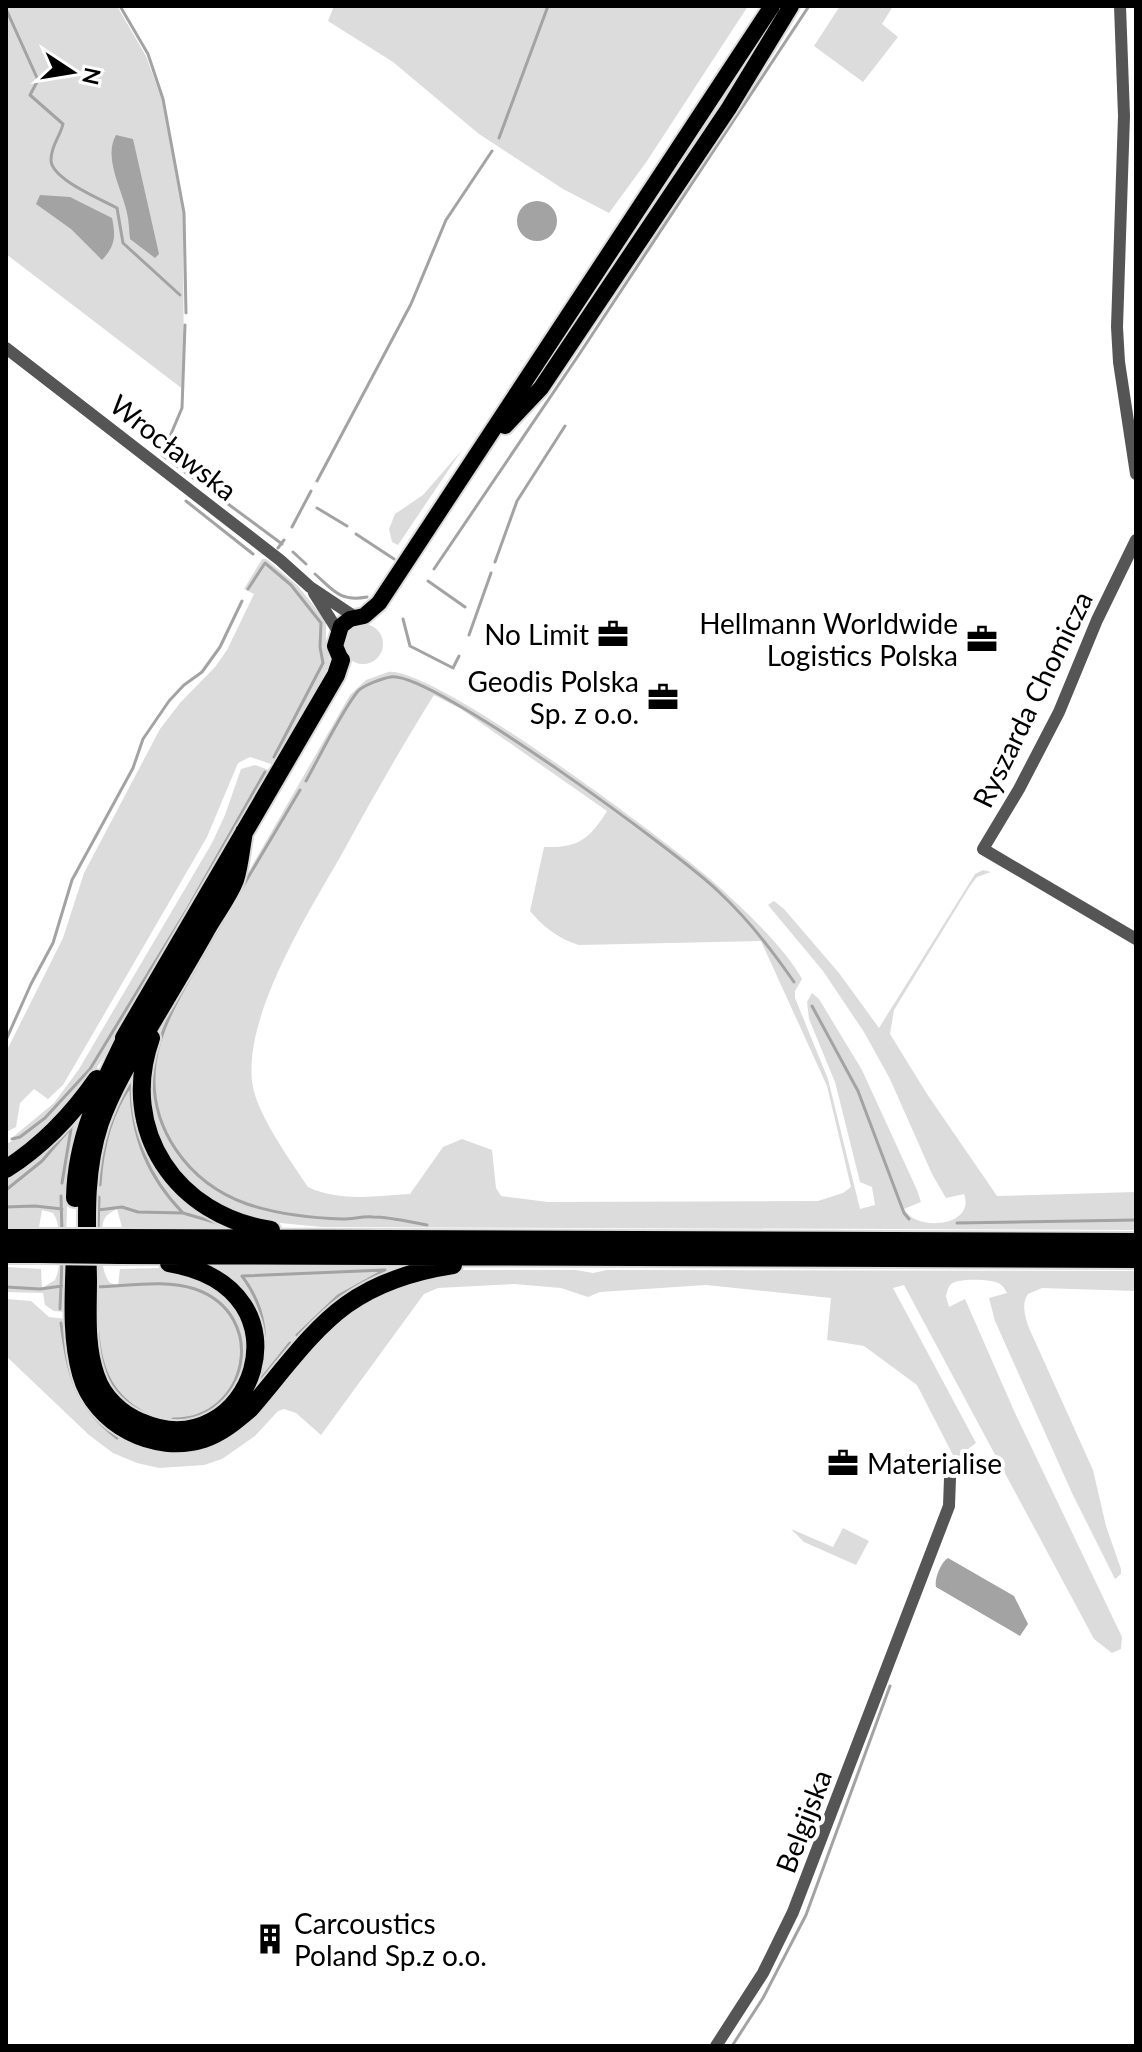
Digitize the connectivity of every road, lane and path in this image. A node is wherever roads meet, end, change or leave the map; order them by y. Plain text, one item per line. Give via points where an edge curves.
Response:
1 (772, 6) edge
2 (791, 6) edge
3 (1120, 6) edge
4 (6, 348) edge
5 (476, 456) junction
6 (1136, 474) edge
7 (1136, 540) edge
8 (310, 587) junction
9 (355, 617) junction
10 (338, 631) junction
11 (341, 660) joint
12 (244, 832) junction
13 (1136, 939) edge
14 (172, 990) junction
15 (130, 1029) junction
16 (6, 1169) edge
17 (6, 1238) edge
18 (417, 1238) junction
19 (1136, 1242) edge
20 (41, 1246) junction
21 (119, 1247) junction
22 (6, 1254) edge
23 (503, 1257) junction
24 (1136, 1259) edge
25 (950, 1478) dead end
26 (716, 2046) edge

1 - 5 main road
2 - 5 main road via 541,388
3 - 6 street via 1124,116 1117,327
4 - 8 street, Wrocławska
5 - 9 main road via 379,603
7 - 13 street, Ryszarda Chomicza via 1059,712 983,849
8 - 9 street
8 - 10 street
9 - 10 main road
10 - 11 main road via 335,646
11 - 12 highway
12 - 14 highway via 235,880
12 - 15 highway
14 - 18 highway via 149,1042 141,1085 150,1138 178,1184 208,1209 262,1229 383,1232
14 - 21 highway via 116,1084 94,1145 87,1206 89,1340 101,1388 132,1418 168,1430 213,1420 236,1401 252,1372 255,1343 246,1308 232,1289 197,1268
15 - 16 highway via 70,1114
15 - 23 highway via 92,1108 75,1189 79,1363 95,1402 122,1428 163,1443 206,1438 250,1409 342,1306 395,1279
17 - 20 highway
18 - 19 highway
18 - 21 highway
20 - 21 highway, bridge
20 - 22 highway
21 - 23 highway
23 - 24 highway
25 - 26 street, Belgijska via 949,1506 820,1848 763,1973

